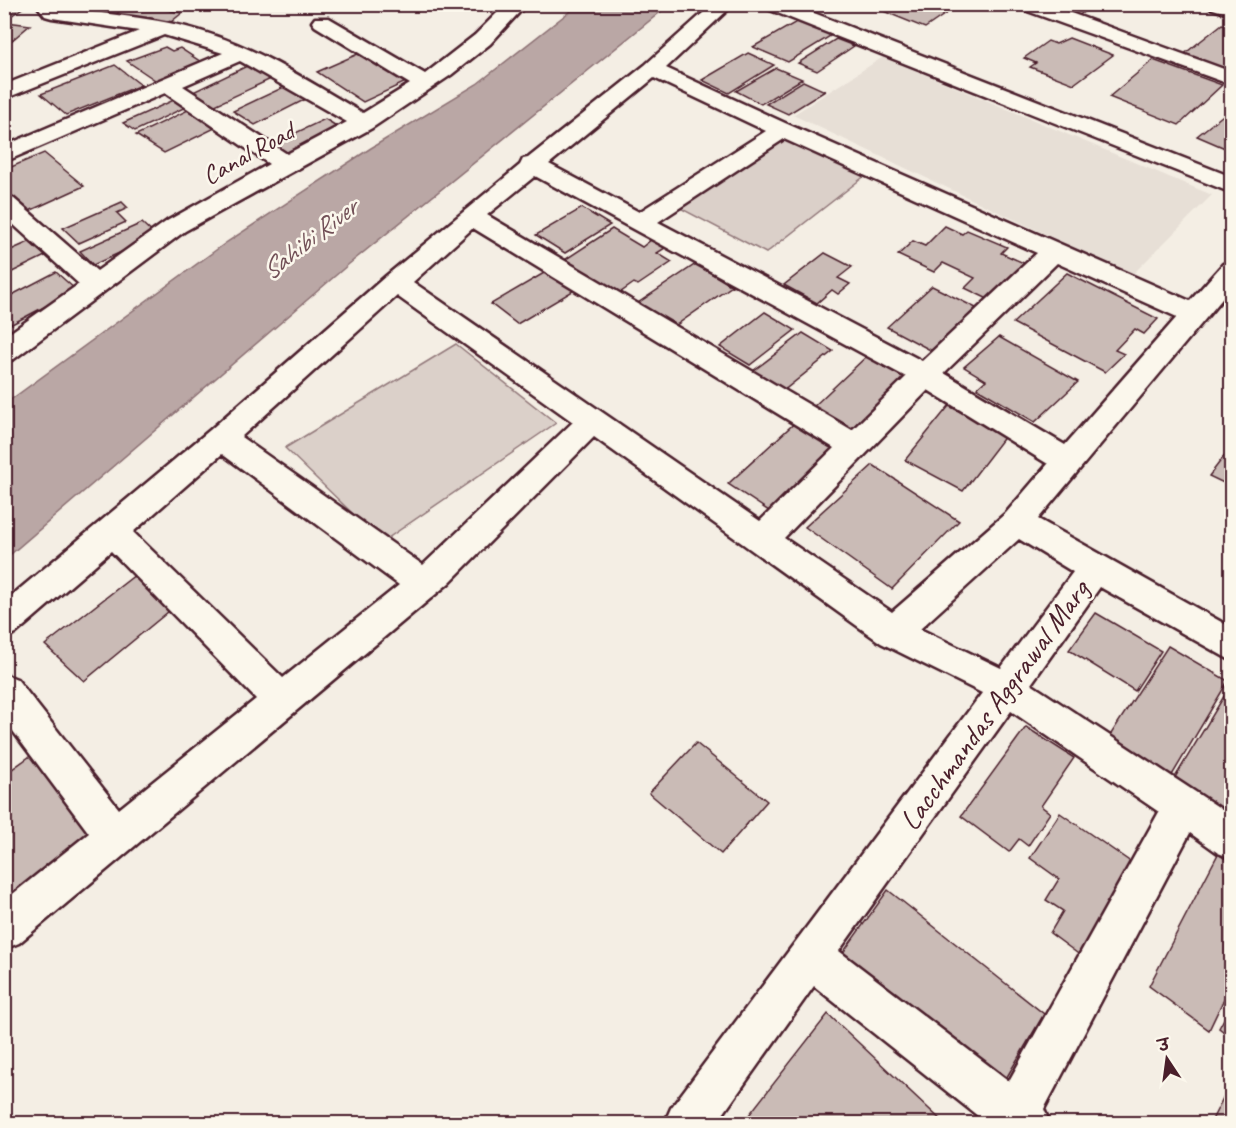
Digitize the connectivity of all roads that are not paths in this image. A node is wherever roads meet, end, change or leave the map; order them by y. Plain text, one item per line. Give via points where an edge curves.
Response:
1 (45, 4) edge
2 (518, 4) edge
3 (725, 4) edge
4 (772, 4) edge
5 (1026, 4) edge
6 (322, 22) dead end
7 (162, 29) junction
8 (241, 53) junction
9 (652, 69) junction
10 (1232, 79) edge
11 (424, 83) junction
12 (167, 85) junction
13 (4, 93) edge
14 (364, 123) junction
15 (783, 130) junction
16 (4, 156) edge
17 (531, 164) junction
18 (287, 165) junction
19 (1232, 186) edge
20 (4, 202) edge
21 (471, 216) junction
22 (640, 222) junction
23 (1054, 251) junction
24 (1232, 270) edge
25 (394, 282) junction
26 (96, 285) junction
27 (1195, 314) junction
28 (6, 350) edge
29 (925, 375) junction
30 (592, 421) junction
31 (221, 438) junction
32 (856, 447) junction
33 (1069, 462) junction
34 (1017, 522) junction
35 (112, 531) junction
36 (762, 540) junction
37 (1095, 568) junction
38 (423, 584) junction
39 (4, 623) edge
40 (894, 632) junction
41 (1232, 646) edge
42 (1007, 688) junction
43 (4, 690) edge
44 (281, 700) junction
45 (1183, 807) junction
46 (116, 836) junction
47 (1232, 838) edge
48 (4, 928) edge
49 (809, 955) junction
50 (1019, 1120) edge
51 (687, 1124) edge

1 - 7 street via 59,14
2 - 11 street, Canal Road via 464,56
3 - 9 street
4 - 19 street
5 - 10 street
6 - 11 street
7 - 8 street
7 - 13 street
8 - 12 street
8 - 14 street
9 - 15 street
9 - 17 street
11 - 14 street, Canal Road
12 - 16 street
12 - 18 street
14 - 18 street, Canal Road
15 - 22 street
15 - 23 street
17 - 21 street
17 - 22 street
18 - 26 street, Canal Road via 183,221
20 - 26 street
21 - 25 street
21 - 32 street
22 - 29 street
23 - 27 street
23 - 29 street
24 - 27 street
25 - 30 street
25 - 31 street
26 - 28 street, Canal Road
27 - 33 street
29 - 32 street
29 - 33 street
30 - 36 street
30 - 38 street
31 - 35 street
31 - 38 street
32 - 36 street
33 - 34 street
34 - 37 street, Lacchmandas Aggrawal Marg
34 - 40 street
35 - 39 street
35 - 44 street
36 - 40 street
37 - 41 street
37 - 42 street, Lacchmandas Aggrawal Marg
38 - 44 street
40 - 42 street
42 - 45 street
42 - 49 street, Lacchmandas Aggrawal Marg
43 - 46 street
44 - 46 street
45 - 47 street
45 - 50 street
46 - 48 street
49 - 50 street
49 - 51 street, Lacchmandas Aggrawal Marg

